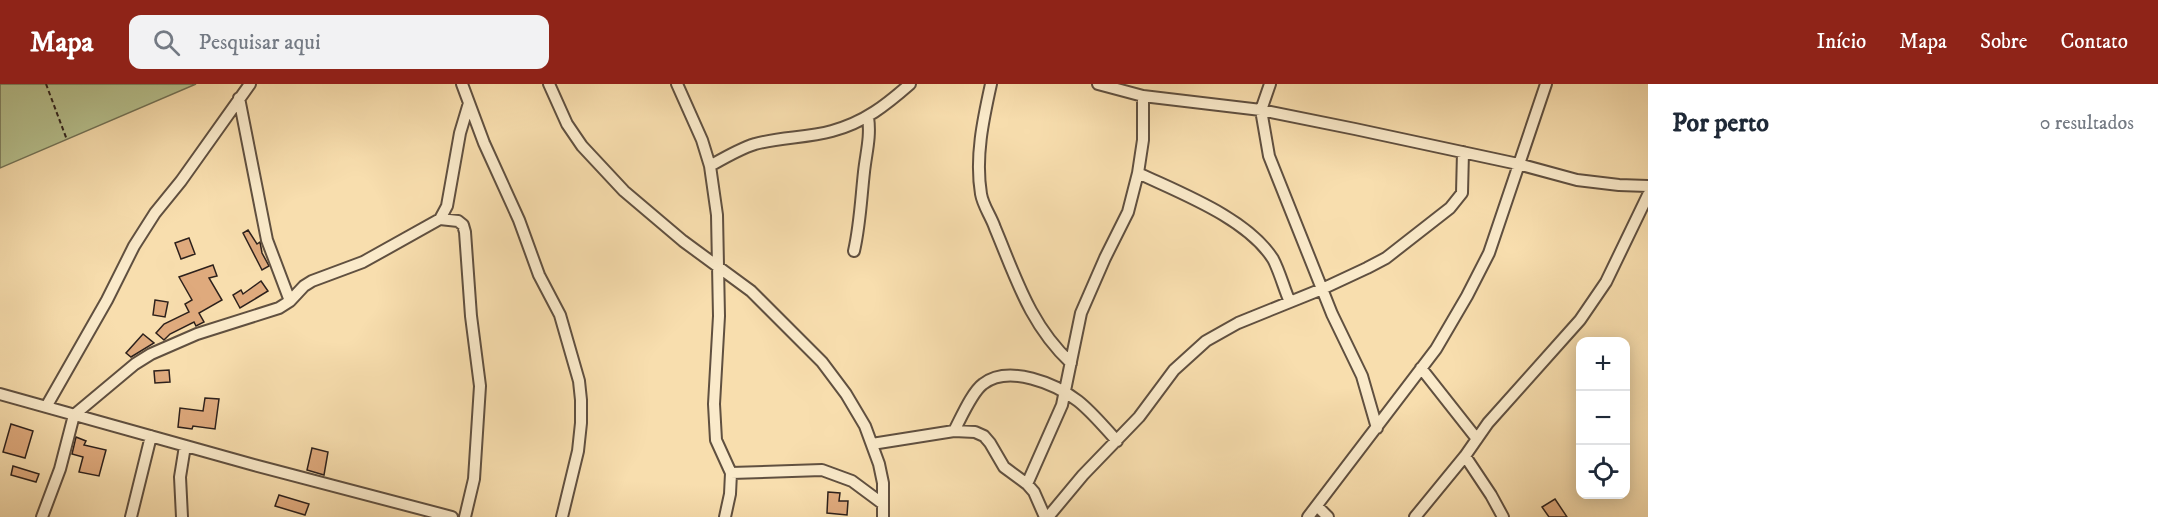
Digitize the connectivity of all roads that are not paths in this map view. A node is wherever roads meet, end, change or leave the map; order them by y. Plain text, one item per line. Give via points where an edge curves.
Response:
1 (250, 84) edge
2 (462, 84) edge
3 (549, 84) edge
4 (677, 84) edge
5 (910, 84) edge
6 (991, 84) edge
7 (1098, 84) edge
8 (1270, 84) edge
9 (1546, 84) edge
10 (1143, 96) junction
11 (240, 99) junction
12 (469, 103) junction
13 (1261, 111) junction
14 (868, 117) junction
15 (1463, 152) junction
16 (1518, 164) junction
17 (710, 166) junction
18 (1138, 173) junction
19 (1648, 186) edge
20 (1648, 195) edge
21 (440, 219) junction
22 (854, 251) dead end
23 (718, 266) junction
24 (1322, 289) junction
25 (290, 301) junction
26 (1290, 302) junction
27 (1071, 363) junction
28 (1421, 369) junction
29 (1064, 392) junction
30 (0, 394) edge
31 (46, 407) junction
32 (74, 415) junction
33 (1377, 428) junction
34 (954, 431) junction
35 (151, 436) junction
36 (1477, 439) junction
37 (1117, 441) junction
38 (872, 444) junction
39 (185, 446) junction
40 (1465, 456) junction
41 (731, 472) junction
42 (1027, 484) junction
43 (883, 504) junction
44 (1317, 506) junction
45 (42, 517) edge
46 (131, 517) edge
47 (182, 517) edge
48 (452, 517) edge
49 (465, 517) edge
50 (562, 517) edge
51 (725, 517) edge
52 (883, 517) edge
53 (1047, 517) edge
54 (1308, 517) edge
55 (1328, 517) edge
56 (1415, 517) edge
57 (1503, 517) edge

1 - 11 street
2 - 12 street
3 - 23 street via 567,124 624,192
4 - 17 street
5 - 14 street
6 - 27 street via 979,152 981,196 1016,281 1042,331
7 - 10 street
8 - 13 street
9 - 16 street
10 - 13 street
10 - 18 street
11 - 25 street via 267,240
11 - 31 street via 134,246
12 - 21 street via 447,206
12 - 50 street via 539,275 560,315 579,381 578,451
13 - 15 street
13 - 24 street via 1269,156
14 - 17 street via 832,131 755,144
14 - 22 street via 870,138
15 - 16 street
15 - 24 street via 1462,193 1450,208 1386,258
16 - 19 street via 1577,180
16 - 28 street via 1489,253 1441,341
17 - 23 street via 717,215
18 - 26 street via 1210,207 1242,227 1273,260
18 - 27 street via 1128,212 1082,313
20 - 36 street via 1606,282 1580,320
21 - 25 street via 363,262 312,281
21 - 49 street via 458,221 465,232 479,367 474,479
23 - 38 street via 751,291 822,362 846,394
23 - 41 street via 716,440
24 - 26 street
24 - 33 street via 1362,376
25 - 32 street via 151,354
26 - 37 street via 1206,341 1174,370
27 - 29 street
28 - 33 street
28 - 36 street
29 - 34 street via 1030,378 990,379 978,389
29 - 37 street
29 - 42 street via 1058,419
30 - 31 street
31 - 32 street
32 - 35 street
32 - 45 street via 60,470
33 - 44 street
34 - 38 street
34 - 42 street via 984,436 1004,467
35 - 39 street
35 - 46 street
36 - 40 street
37 - 53 street
38 - 43 street via 879,464
39 - 47 street via 180,477
39 - 48 street
40 - 56 street
40 - 57 street
41 - 43 street via 822,470 852,481
41 - 51 street
42 - 53 street
43 - 52 street
44 - 54 street
44 - 55 street

